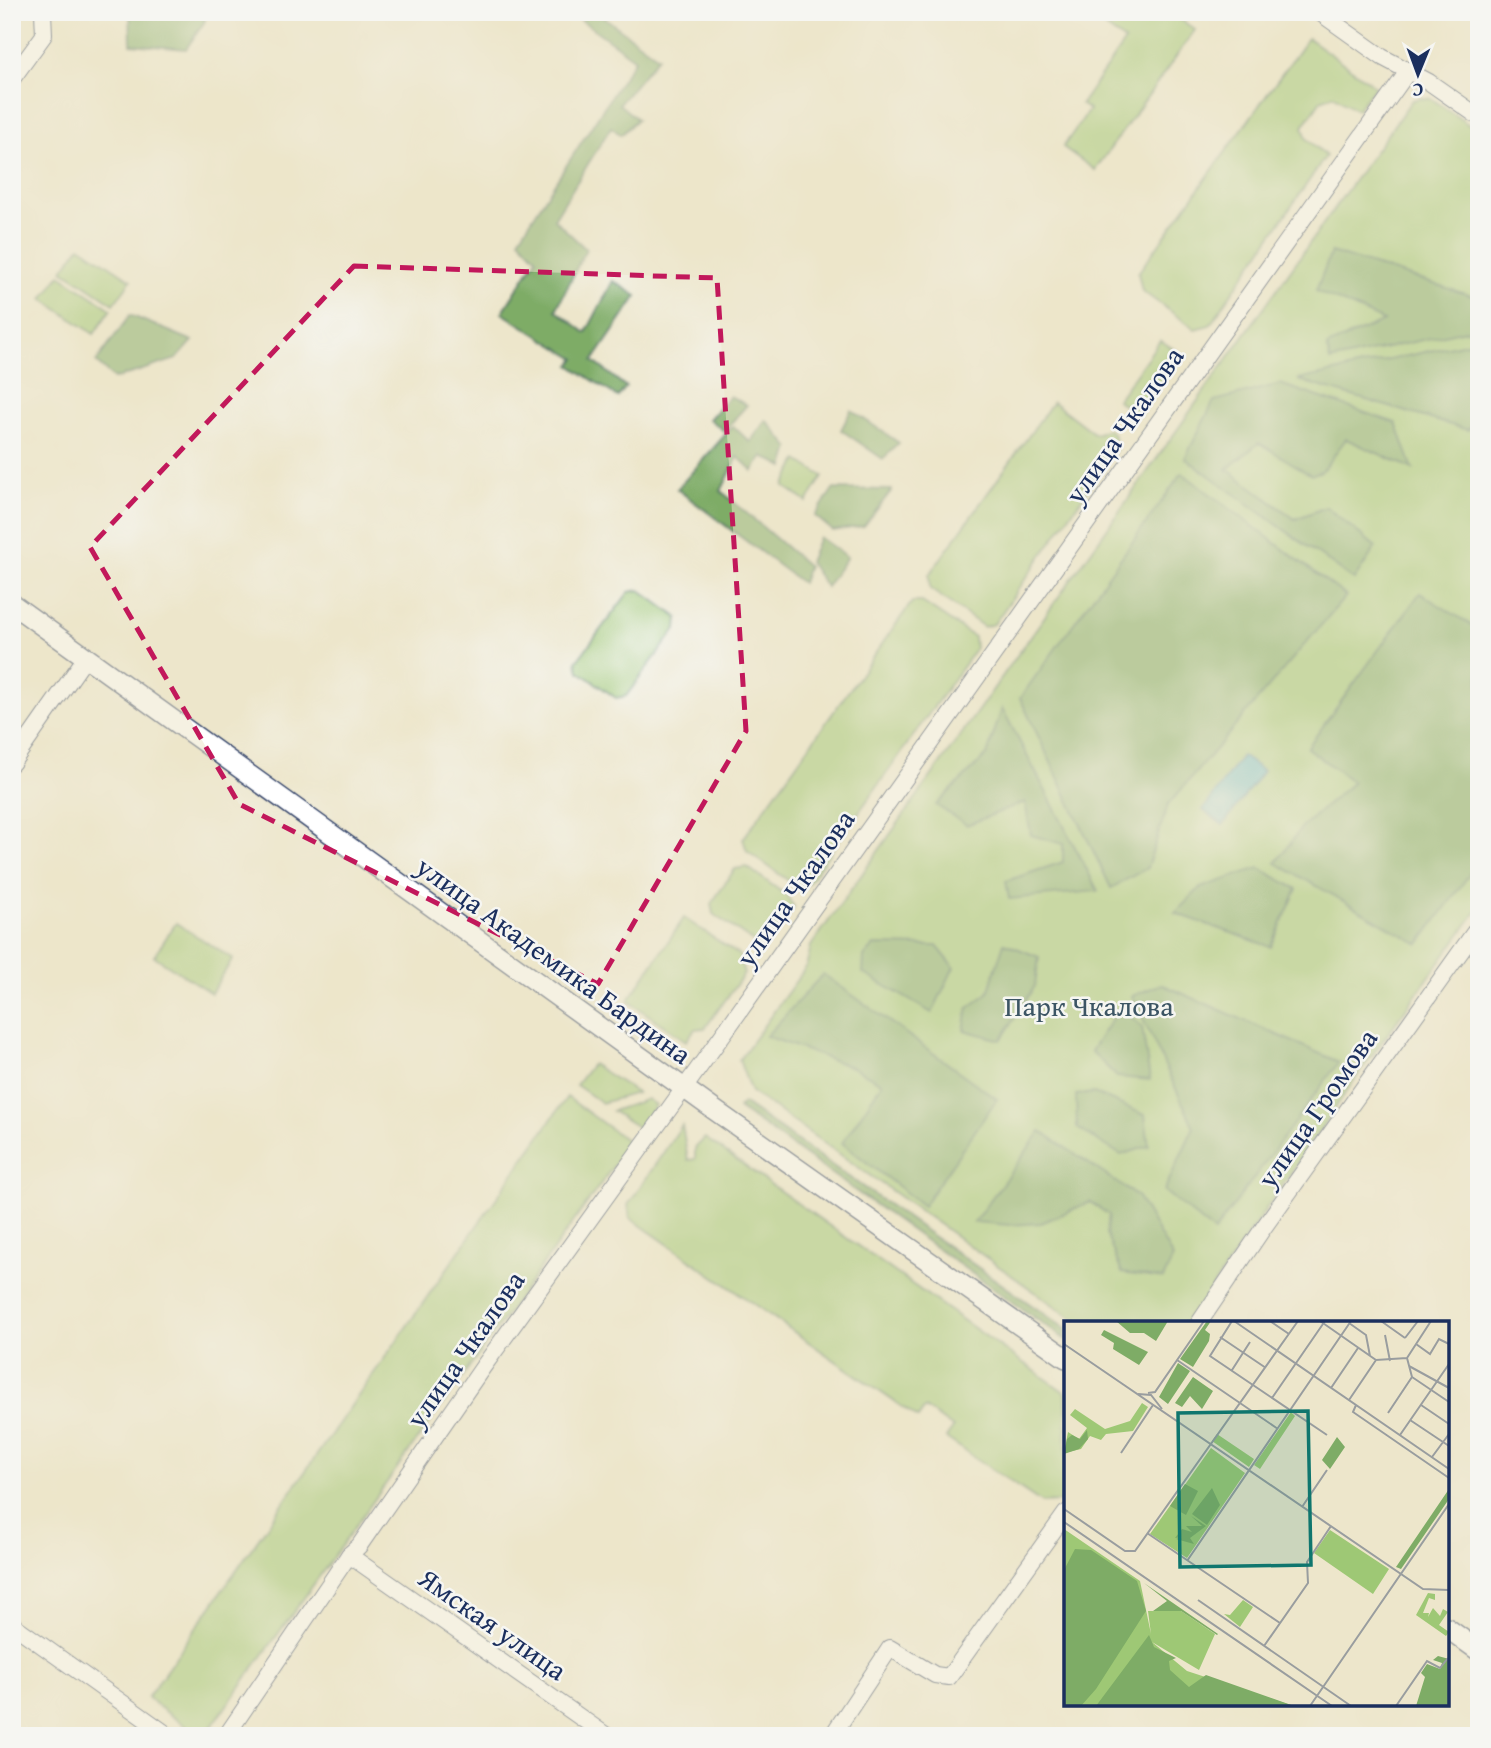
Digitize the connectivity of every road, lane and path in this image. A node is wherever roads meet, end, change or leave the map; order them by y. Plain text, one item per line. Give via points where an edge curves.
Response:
1 (43, 12) edge
2 (1319, 12) edge
3 (1409, 70) junction
4 (12, 79) edge
5 (1479, 117) edge
6 (12, 604) edge
7 (86, 657) junction
8 (12, 763) edge
9 (1479, 926) edge
10 (684, 1088) junction
11 (1200, 1321) edge
12 (1064, 1356) edge
13 (1064, 1516) edge
14 (349, 1555) junction
15 (12, 1624) edge
16 (1449, 1629) edge
17 (1479, 1650) edge
18 (169, 1736) edge
19 (226, 1736) edge
20 (607, 1736) edge
21 (832, 1736) edge

1 - 4 street via 44,35
2 - 3 street via 1382,57
3 - 5 street
3 - 10 street, улица Чкалова
6 - 7 street, улица Академика Бардина
7 - 8 street
7 - 10 street, улица Академика Бардина
9 - 11 street, улица Громова
10 - 12 street, улица Академика Бардина
10 - 14 street, улица Чкалова
13 - 21 street via 948,1677 935,1675 890,1648
14 - 19 street, улица Чкалова
14 - 20 street, Ямская улица
15 - 18 street
16 - 17 street

